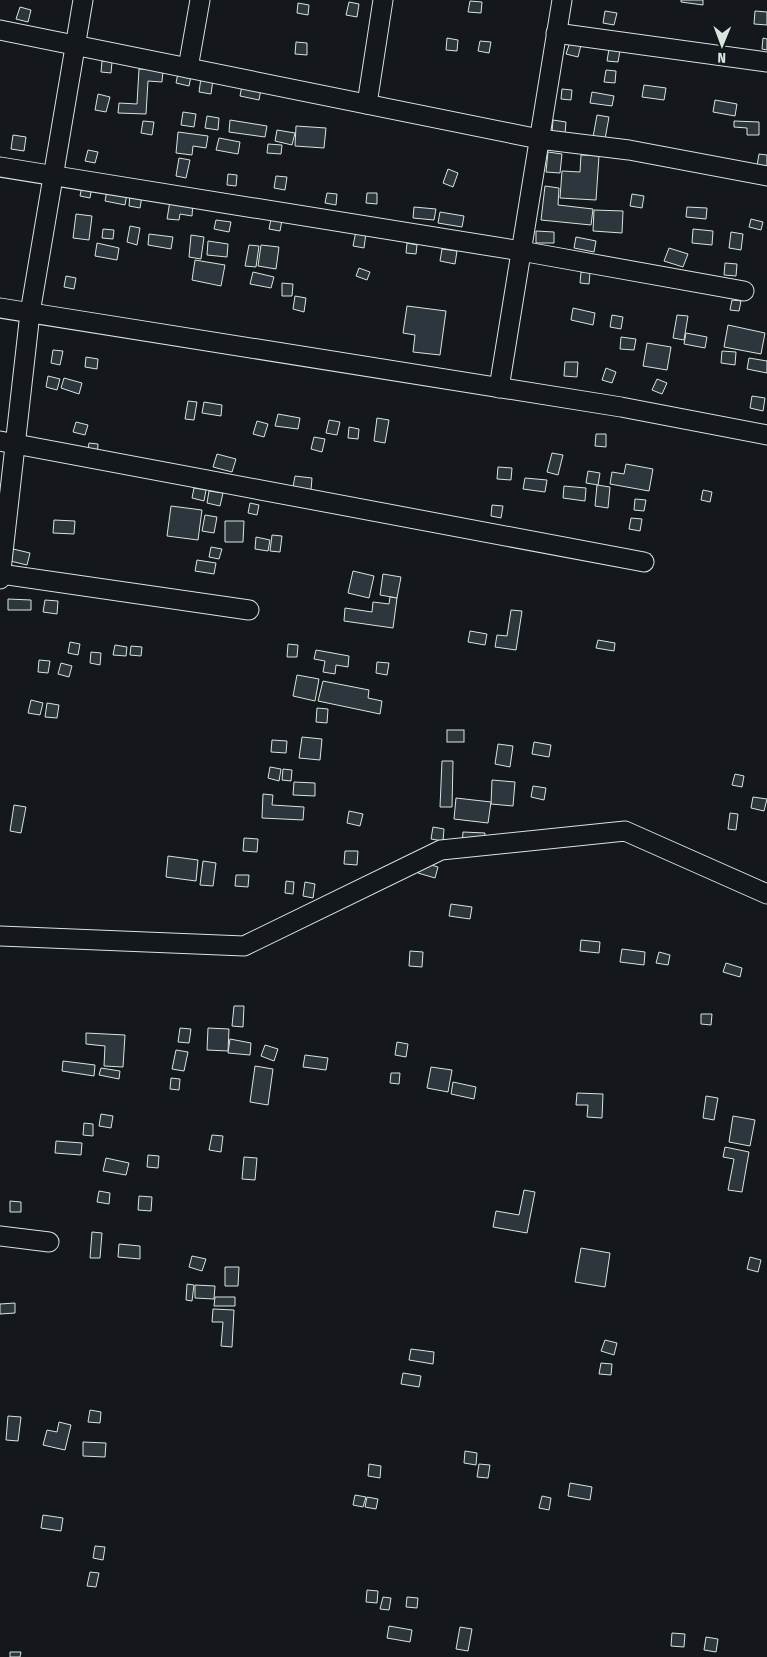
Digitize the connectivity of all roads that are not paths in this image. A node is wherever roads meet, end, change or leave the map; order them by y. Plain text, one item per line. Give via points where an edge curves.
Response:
1 (83, 0) edge
2 (200, 0) edge
3 (383, 0) edge
4 (562, 0) edge
5 (0, 30) edge
6 (556, 33) junction
7 (76, 45) junction
8 (767, 62) edge
9 (188, 68) junction
10 (366, 104) junction
11 (539, 139) junction
12 (0, 167) edge
13 (54, 176) junction
14 (767, 176) edge
15 (521, 251) junction
16 (744, 291) dead end
17 (0, 308) edge
18 (30, 313) junction
19 (499, 388) junction
20 (767, 435) edge
21 (8, 442) edge
22 (644, 562) dead end
23 (0, 576) edge
24 (249, 610) dead end
25 (767, 894) edge
26 (0, 936) edge
27 (0, 1236) edge
28 (49, 1242) dead end

1 - 7 street
2 - 9 street
3 - 10 street
4 - 6 street
5 - 7 street
6 - 8 street
6 - 11 street
7 - 9 street
7 - 13 street
9 - 10 street
10 - 11 street
11 - 14 street via 629,150
11 - 15 street
12 - 13 street
13 - 15 street
13 - 18 street
15 - 16 street
15 - 19 street
17 - 18 street
18 - 19 street
18 - 21 street
19 - 20 street
21 - 22 street
21 - 23 street
23 - 24 street
25 - 26 street via 625,831 441,850 244,946
27 - 28 street

